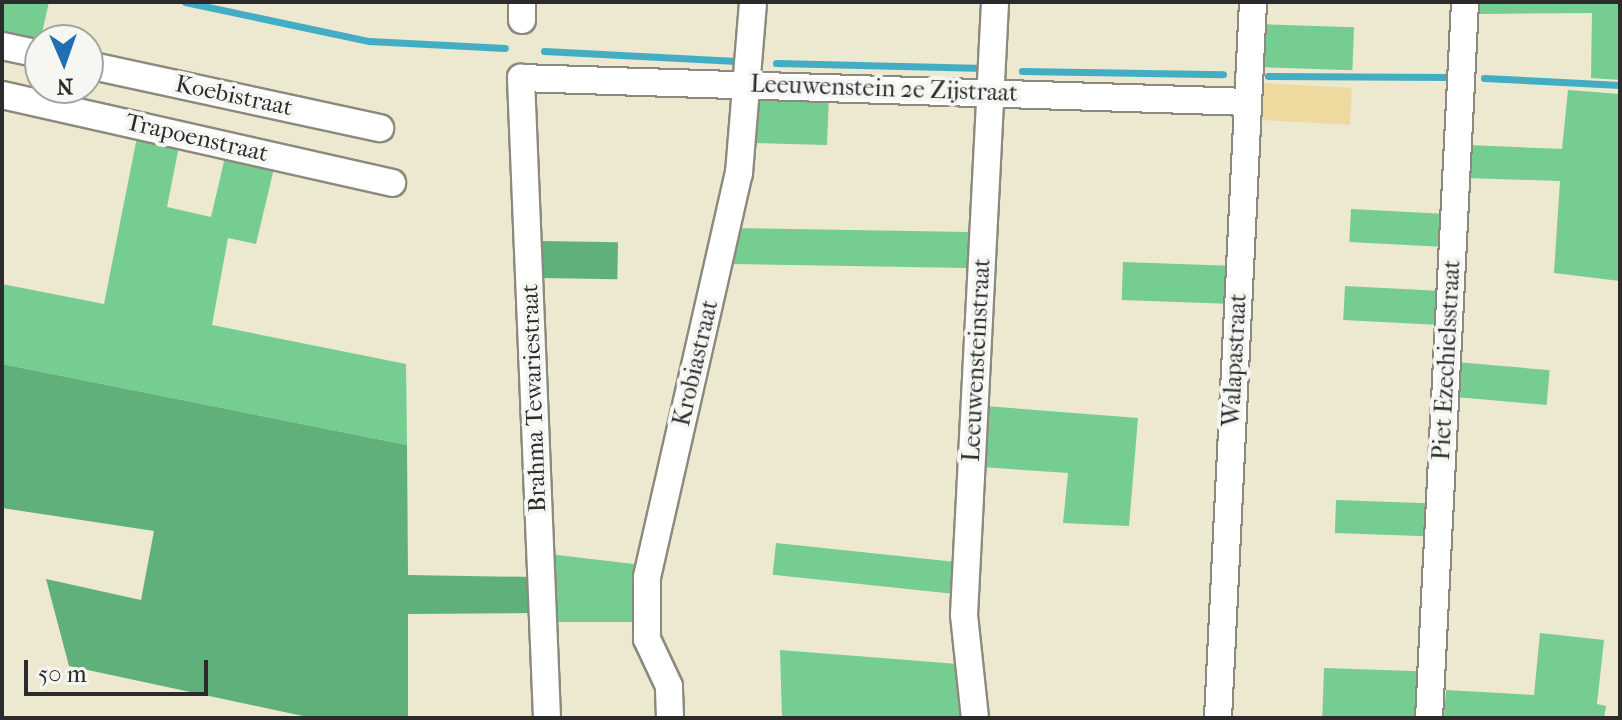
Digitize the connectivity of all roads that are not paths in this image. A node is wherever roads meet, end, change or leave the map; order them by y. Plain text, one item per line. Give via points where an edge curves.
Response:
1 (753, 2) edge
2 (995, 2) edge
3 (1253, 2) edge
4 (1465, 2) edge
5 (2, 46) edge
6 (24, 51) edge
7 (104, 68) edge
8 (521, 78) joint
9 (749, 85) junction
10 (991, 93) junction
11 (2, 95) edge
12 (1247, 102) junction
13 (380, 128) dead end
14 (392, 183) dead end
15 (547, 718) edge
16 (670, 718) edge
17 (975, 718) edge
18 (1218, 718) edge
19 (1429, 718) edge

1 - 9 street, Krobiastraat
2 - 10 street, Leeuwensteinstraat
3 - 12 street, Walapastraat
4 - 19 street, Piet Ezechielsstraat
5 - 6 street
7 - 13 street, Koebistraat
8 - 9 street, Leeuwenstein 2e Zijstraat
8 - 15 street, Brahma Tewariestraat
9 - 10 street, Leeuwenstein 2e Zijstraat
9 - 16 street, Krobiastraat via 739,173 647,577 647,639 669,686
10 - 12 street, Leeuwenstein 2e Zijstraat
10 - 17 street, Leeuwensteinstraat via 964,615
11 - 14 street, Trapoenstraat
12 - 18 street, Walapastraat

